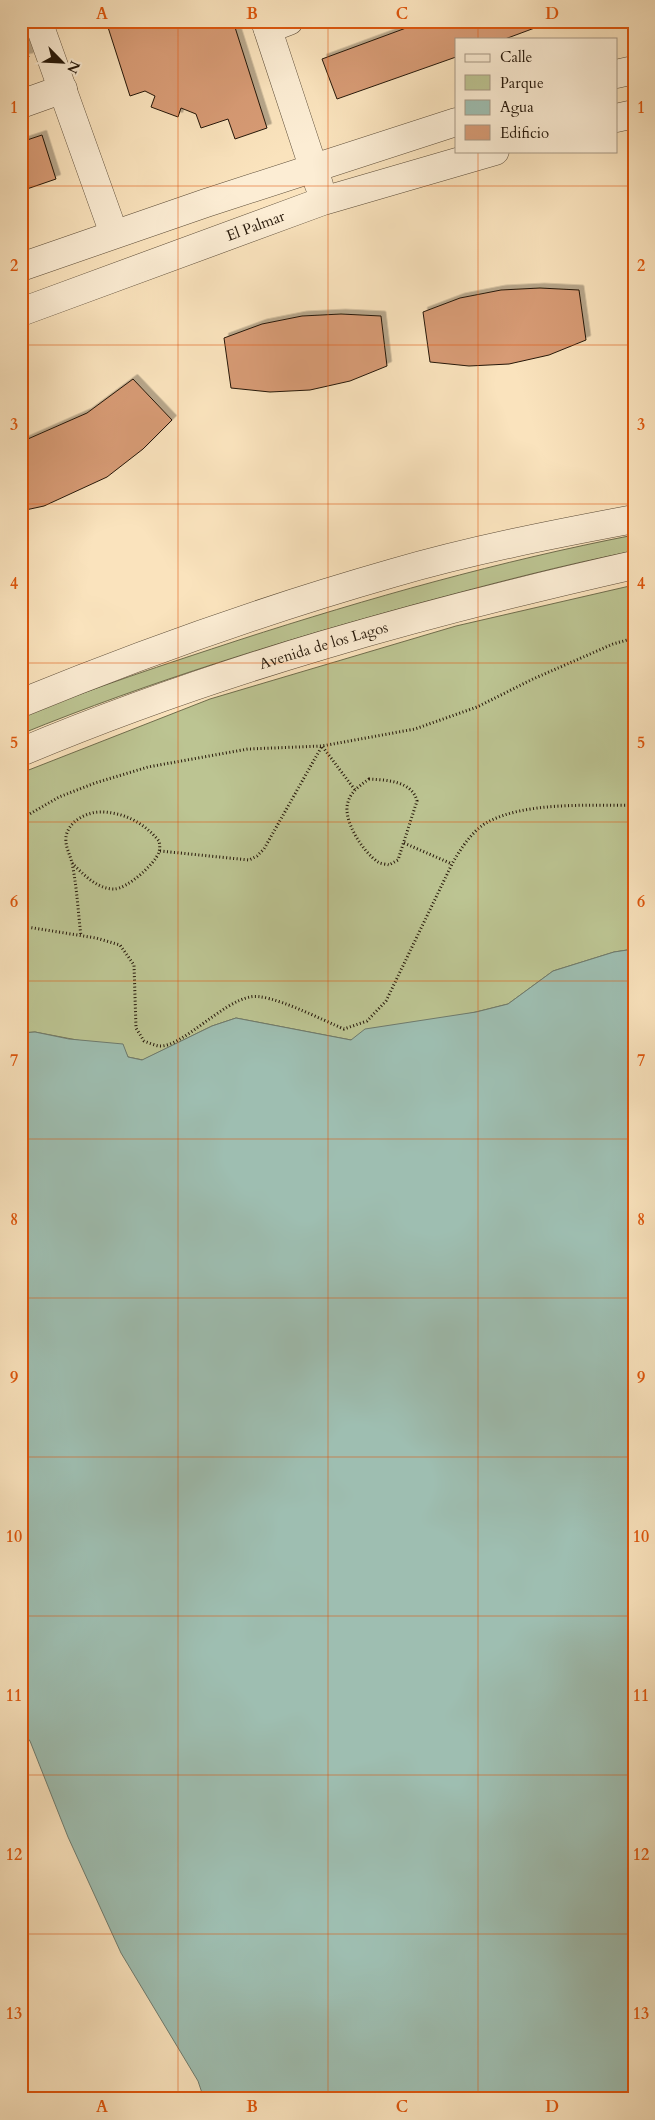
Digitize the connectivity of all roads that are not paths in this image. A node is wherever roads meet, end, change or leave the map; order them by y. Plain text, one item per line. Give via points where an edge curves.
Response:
1 (38, 21) edge
2 (274, 24) edge
3 (634, 70) edge
4 (618, 74) edge
5 (64, 89) junction
6 (21, 104) edge
7 (455, 122) edge
8 (395, 141) junction
9 (492, 152) edge
10 (314, 167) junction
11 (406, 178) junction
12 (323, 201) junction
13 (114, 234) junction
14 (21, 267) edge
15 (21, 312) edge
16 (634, 519) edge
17 (634, 565) edge
18 (21, 703) edge
19 (21, 752) edge

1 - 5 street
2 - 10 street
3 - 4 street
5 - 6 street
5 - 13 street
7 - 8 street
8 - 10 street
8 - 11 street
9 - 11 street, El Palmar
10 - 12 street
10 - 13 street
11 - 12 street, El Palmar
12 - 15 street, El Palmar
13 - 14 street
16 - 18 street via 552,534 395,572 260,614
17 - 19 street, Avenida de los Lagos via 514,592 376,629 245,670

